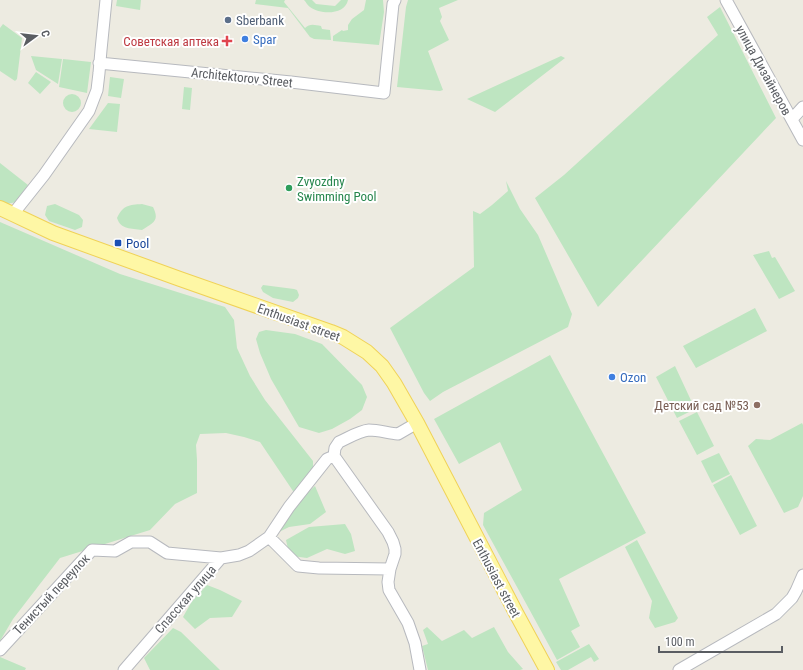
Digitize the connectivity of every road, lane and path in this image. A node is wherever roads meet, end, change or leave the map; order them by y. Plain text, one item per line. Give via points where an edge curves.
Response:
1 (106, 0) edge
2 (395, 0) edge
3 (727, 0) edge
4 (100, 63) junction
5 (803, 107) edge
6 (792, 120) junction
7 (803, 140) edge
8 (0, 208) edge
9 (13, 214) junction
10 (417, 423) junction
11 (334, 456) junction
12 (269, 536) junction
13 (221, 558) junction
14 (390, 569) junction
15 (803, 575) edge
16 (0, 650) edge
17 (124, 670) edge
18 (420, 670) edge
19 (547, 670) edge
20 (679, 670) edge

1 - 4 street
2 - 4 street, Architektorov Street via 384,93
3 - 6 street, улица Дизайнеров
4 - 9 street via 97,90 89,111
5 - 6 street
6 - 7 street, улица Дизайнеров
8 - 9 main road, Enthusiast street
9 - 10 main road, Enthusiast street via 53,233 343,337 367,352 382,366
10 - 11 street via 398,434 368,430 358,433 339,442
10 - 19 main road, Enthusiast street
11 - 12 street, Спасская улица via 327,458
11 - 14 street via 393,542 395,554
12 - 13 street, Спасская улица via 249,551
12 - 14 street via 298,566
13 - 16 street, Тенистый переулок via 167,553 150,542 131,542 114,551 92,550
13 - 17 street, Спасская улица
14 - 18 street via 389,590 408,623
15 - 20 street via 792,598 776,614

